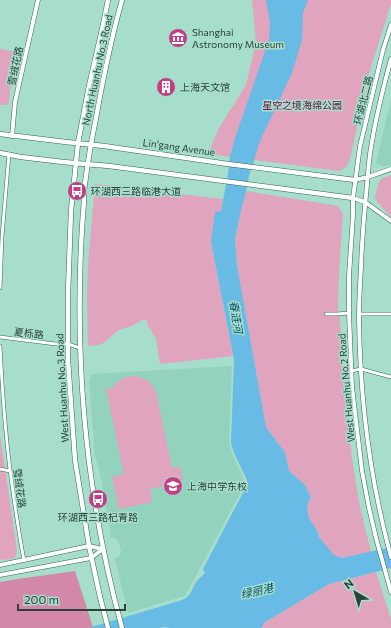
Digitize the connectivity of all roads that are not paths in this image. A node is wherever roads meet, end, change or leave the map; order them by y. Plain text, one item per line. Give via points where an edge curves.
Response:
1 (38, 0) edge
2 (108, 0) edge
3 (122, 0) edge
4 (391, 25) edge
5 (391, 59) edge
6 (390, 69) edge
7 (0, 134) edge
8 (12, 136) junction
9 (78, 143) junction
10 (91, 144) junction
11 (0, 153) edge
12 (9, 154) junction
13 (76, 163) junction
14 (88, 164) junction
15 (391, 168) edge
16 (368, 177) junction
17 (355, 180) junction
18 (353, 198) junction
19 (365, 202) junction
20 (391, 221) edge
21 (0, 288) edge
22 (349, 313) junction
23 (326, 314) dead end
24 (359, 314) junction
25 (391, 314) edge
26 (0, 337) edge
27 (68, 344) junction
28 (0, 346) edge
29 (80, 348) junction
30 (361, 370) junction
31 (351, 371) junction
32 (391, 377) edge
33 (0, 469) edge
34 (10, 471) junction
35 (391, 536) edge
36 (386, 538) junction
37 (89, 546) junction
38 (103, 549) junction
39 (91, 558) junction
40 (391, 558) edge
41 (24, 560) junction
42 (0, 565) edge
43 (0, 575) edge
44 (391, 592) edge
45 (108, 628) edge
46 (122, 628) edge

1 - 8 main road, 雪绒花路 via 15,102
2 - 9 main road, North Huanhu No.3 Road
3 - 10 main road, North Huanhu No.3 Road
4 - 17 main road, 环湖北二路 via 360,146
5 - 6 main road, 环湖北二路
6 - 16 main road, 环湖北二路 via 376,126
7 - 8 main road, Lin'gang Avenue
8 - 9 main road, Lin'gang Avenue
9 - 10 main road, Lin'gang Avenue
9 - 13 main road, West Huanhu No.3 Road
10 - 14 main road, West Huanhu No.3 Road
10 - 17 main road, Lin'gang Avenue
11 - 12 main road
12 - 13 main road
12 - 21 street
13 - 14 main road
13 - 27 main road, West Huanhu No.3 Road via 69,249
14 - 18 main road
14 - 29 main road, West Huanhu No.3 Road via 81,246
15 - 16 main road
16 - 17 main road
16 - 19 main road, West Huanhu No.2 Road
17 - 18 main road, West Huanhu No.2 Road
18 - 19 main road
18 - 22 main road, West Huanhu No.2 Road
19 - 20 main road
19 - 24 main road, West Huanhu No.2 Road
22 - 23 street
22 - 31 main road, West Huanhu No.2 Road
24 - 25 street
24 - 30 main road, West Huanhu No.2 Road
26 - 27 street, 夏栎路
27 - 29 street, 夏栎路
27 - 37 main road, West Huanhu No.3 Road via 76,460
28 - 34 street, 雪绒花路
29 - 38 main road, West Huanhu No.3 Road via 88,452
30 - 31 street
30 - 32 street
30 - 36 main road, West Huanhu No.2 Road via 372,469
31 - 44 main road, West Huanhu No.2 Road via 362,471
33 - 34 street
34 - 41 street, 雪绒花路
35 - 36 street
36 - 40 main road, West Huanhu No.2 Road
37 - 38 main road
37 - 39 main road, West Huanhu No.3 Road
37 - 41 main road
38 - 39 main road
38 - 46 main road, West Huanhu No.3 Road
39 - 43 main road
39 - 45 main road, West Huanhu No.3 Road
41 - 42 main road

